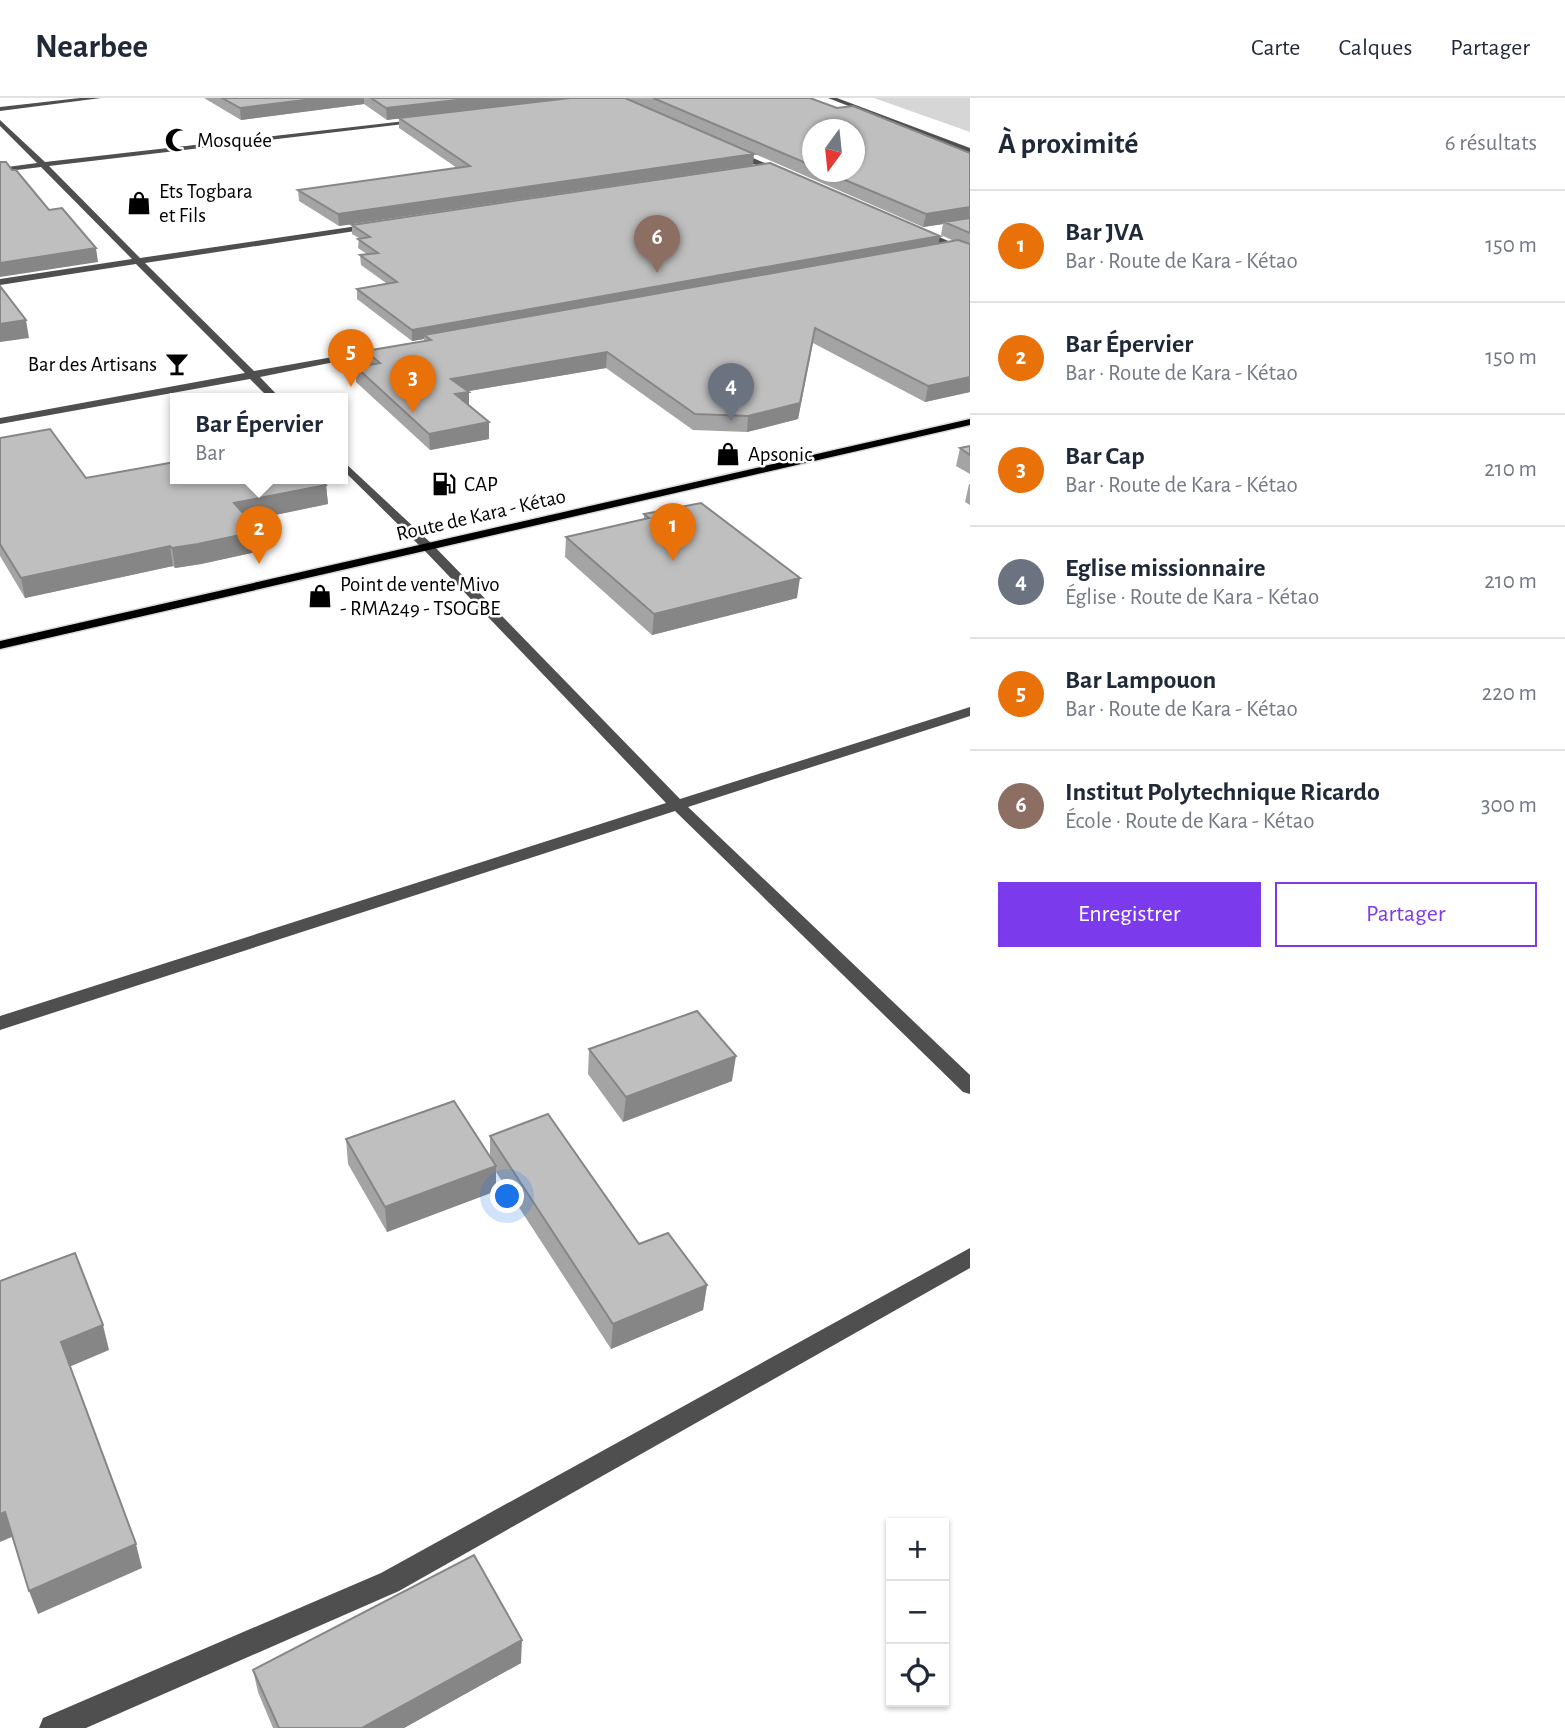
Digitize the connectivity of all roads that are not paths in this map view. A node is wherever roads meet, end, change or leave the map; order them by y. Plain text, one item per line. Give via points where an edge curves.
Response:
1 (98, 98) edge
2 (831, 98) edge
3 (0, 109) edge
4 (435, 119) edge
5 (0, 122) edge
6 (729, 150) edge
7 (970, 151) edge
8 (41, 164) junction
9 (767, 167) junction
10 (753, 169) edge
11 (0, 170) edge
12 (791, 177) edge
13 (383, 224) edge
14 (911, 228) edge
15 (946, 229) edge
16 (923, 233) junction
17 (958, 248) junction
18 (930, 253) edge
19 (970, 254) edge
20 (136, 261) junction
21 (0, 282) edge
22 (401, 348) edge
23 (251, 375) junction
24 (270, 393) edge
25 (0, 421) edge
26 (970, 422) edge
27 (348, 469) edge
28 (428, 547) junction
29 (0, 645) edge
30 (970, 711) edge
31 (676, 804) junction
32 (0, 1023) edge
33 (970, 1087) edge
34 (970, 1256) edge
35 (53, 1728) edge

1 - 3 street
2 - 7 street
4 - 8 street
5 - 8 street
6 - 9 street
8 - 11 street
8 - 20 street
9 - 10 street
9 - 12 street
13 - 20 street
14 - 16 street
15 - 16 street
16 - 17 street
17 - 18 street
17 - 19 street
20 - 21 street
20 - 23 street
22 - 23 street
23 - 24 street
23 - 25 street
26 - 28 main road, Route de Kara - Kétao
27 - 28 street
28 - 29 main road, Route de Kara - Kétao
28 - 31 street
30 - 31 street
31 - 32 street
31 - 33 street
34 - 35 street via 390,1582

